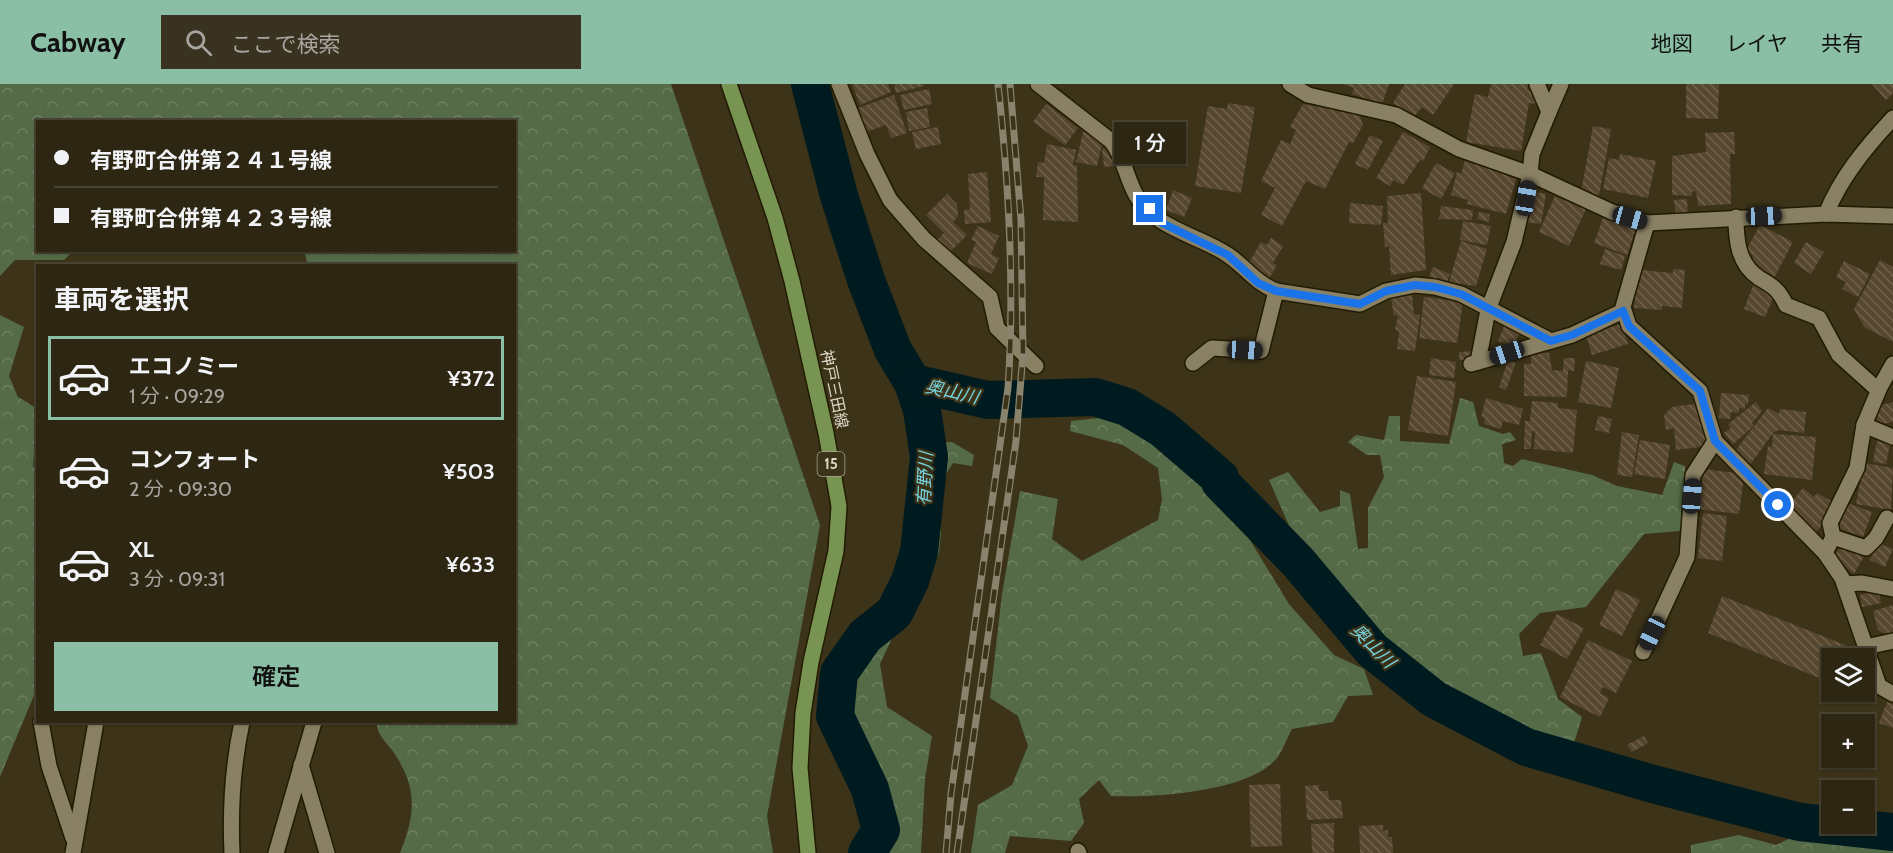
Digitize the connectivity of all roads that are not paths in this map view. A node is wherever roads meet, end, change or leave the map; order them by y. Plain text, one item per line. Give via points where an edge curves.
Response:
1 (729, 84) edge
2 (839, 84) edge
3 (1038, 84) edge
4 (1290, 84) edge
5 (1538, 84) edge
6 (1561, 84) edge
7 (1549, 112) junction
8 (1893, 118) edge
9 (1530, 174) junction
10 (1826, 214) junction
11 (1893, 216) edge
12 (1736, 217) junction
13 (1647, 222) junction
14 (1276, 291) junction
15 (1489, 308) junction
16 (1623, 311) junction
17 (1551, 341) junction
18 (1193, 363) dead end
19 (1893, 364) edge
20 (1036, 366) dead end
21 (1878, 390) junction
22 (1864, 425) junction
23 (1893, 437) edge
24 (1715, 441) junction
25 (1887, 518) dead end
26 (1833, 537) junction
27 (1825, 553) junction
28 (1845, 584) junction
29 (1893, 589) edge
30 (1893, 641) edge
31 (1866, 648) joint
32 (1643, 652) dead end
33 (1875, 674) edge
34 (1893, 694) edge
35 (41, 723) edge
36 (96, 723) edge
37 (242, 723) edge
38 (314, 723) edge
39 (302, 765) junction
40 (73, 845) edge
41 (232, 853) edge
42 (276, 853) edge
43 (327, 853) edge
44 (808, 853) edge

1 - 44 main road, 神戸三田線 / 15 via 786,260 810,357 839,506 836,551 803,713 800,768
2 - 20 street via 890,201 924,239 990,297 998,328
3 - 14 street via 1111,141 1120,153 1137,196 1162,223 1228,255 1258,283
4 - 9 street via 1308,95 1396,115 1459,149
5 - 7 street
6 - 7 street
7 - 9 street via 1532,154
8 - 10 street via 1863,150 1834,194
9 - 13 street via 1604,209
9 - 15 street via 1514,243
10 - 11 street
10 - 12 street
12 - 13 street
12 - 21 street via 1736,241 1745,265 1779,291 1786,304 1819,318 1839,355
13 - 16 street
14 - 15 street via 1360,304 1386,291 1415,285 1461,294
14 - 18 street via 1261,351 1212,348
15 - 17 street
15 - 17 street via 1475,363
16 - 17 street
16 - 24 street via 1629,326 1700,391
19 - 21 street
21 - 22 street
22 - 23 street
22 - 26 street via 1857,468 1830,523
24 - 27 street
24 - 32 street via 1693,475 1687,557
25 - 26 street via 1866,548
26 - 27 street
27 - 28 street
28 - 29 street
28 - 31 street
30 - 31 street
33 - 34 street via 1879,686
35 - 40 street via 49,766
36 - 40 street
37 - 41 street via 230,824
38 - 39 street
39 - 42 street
39 - 43 street

